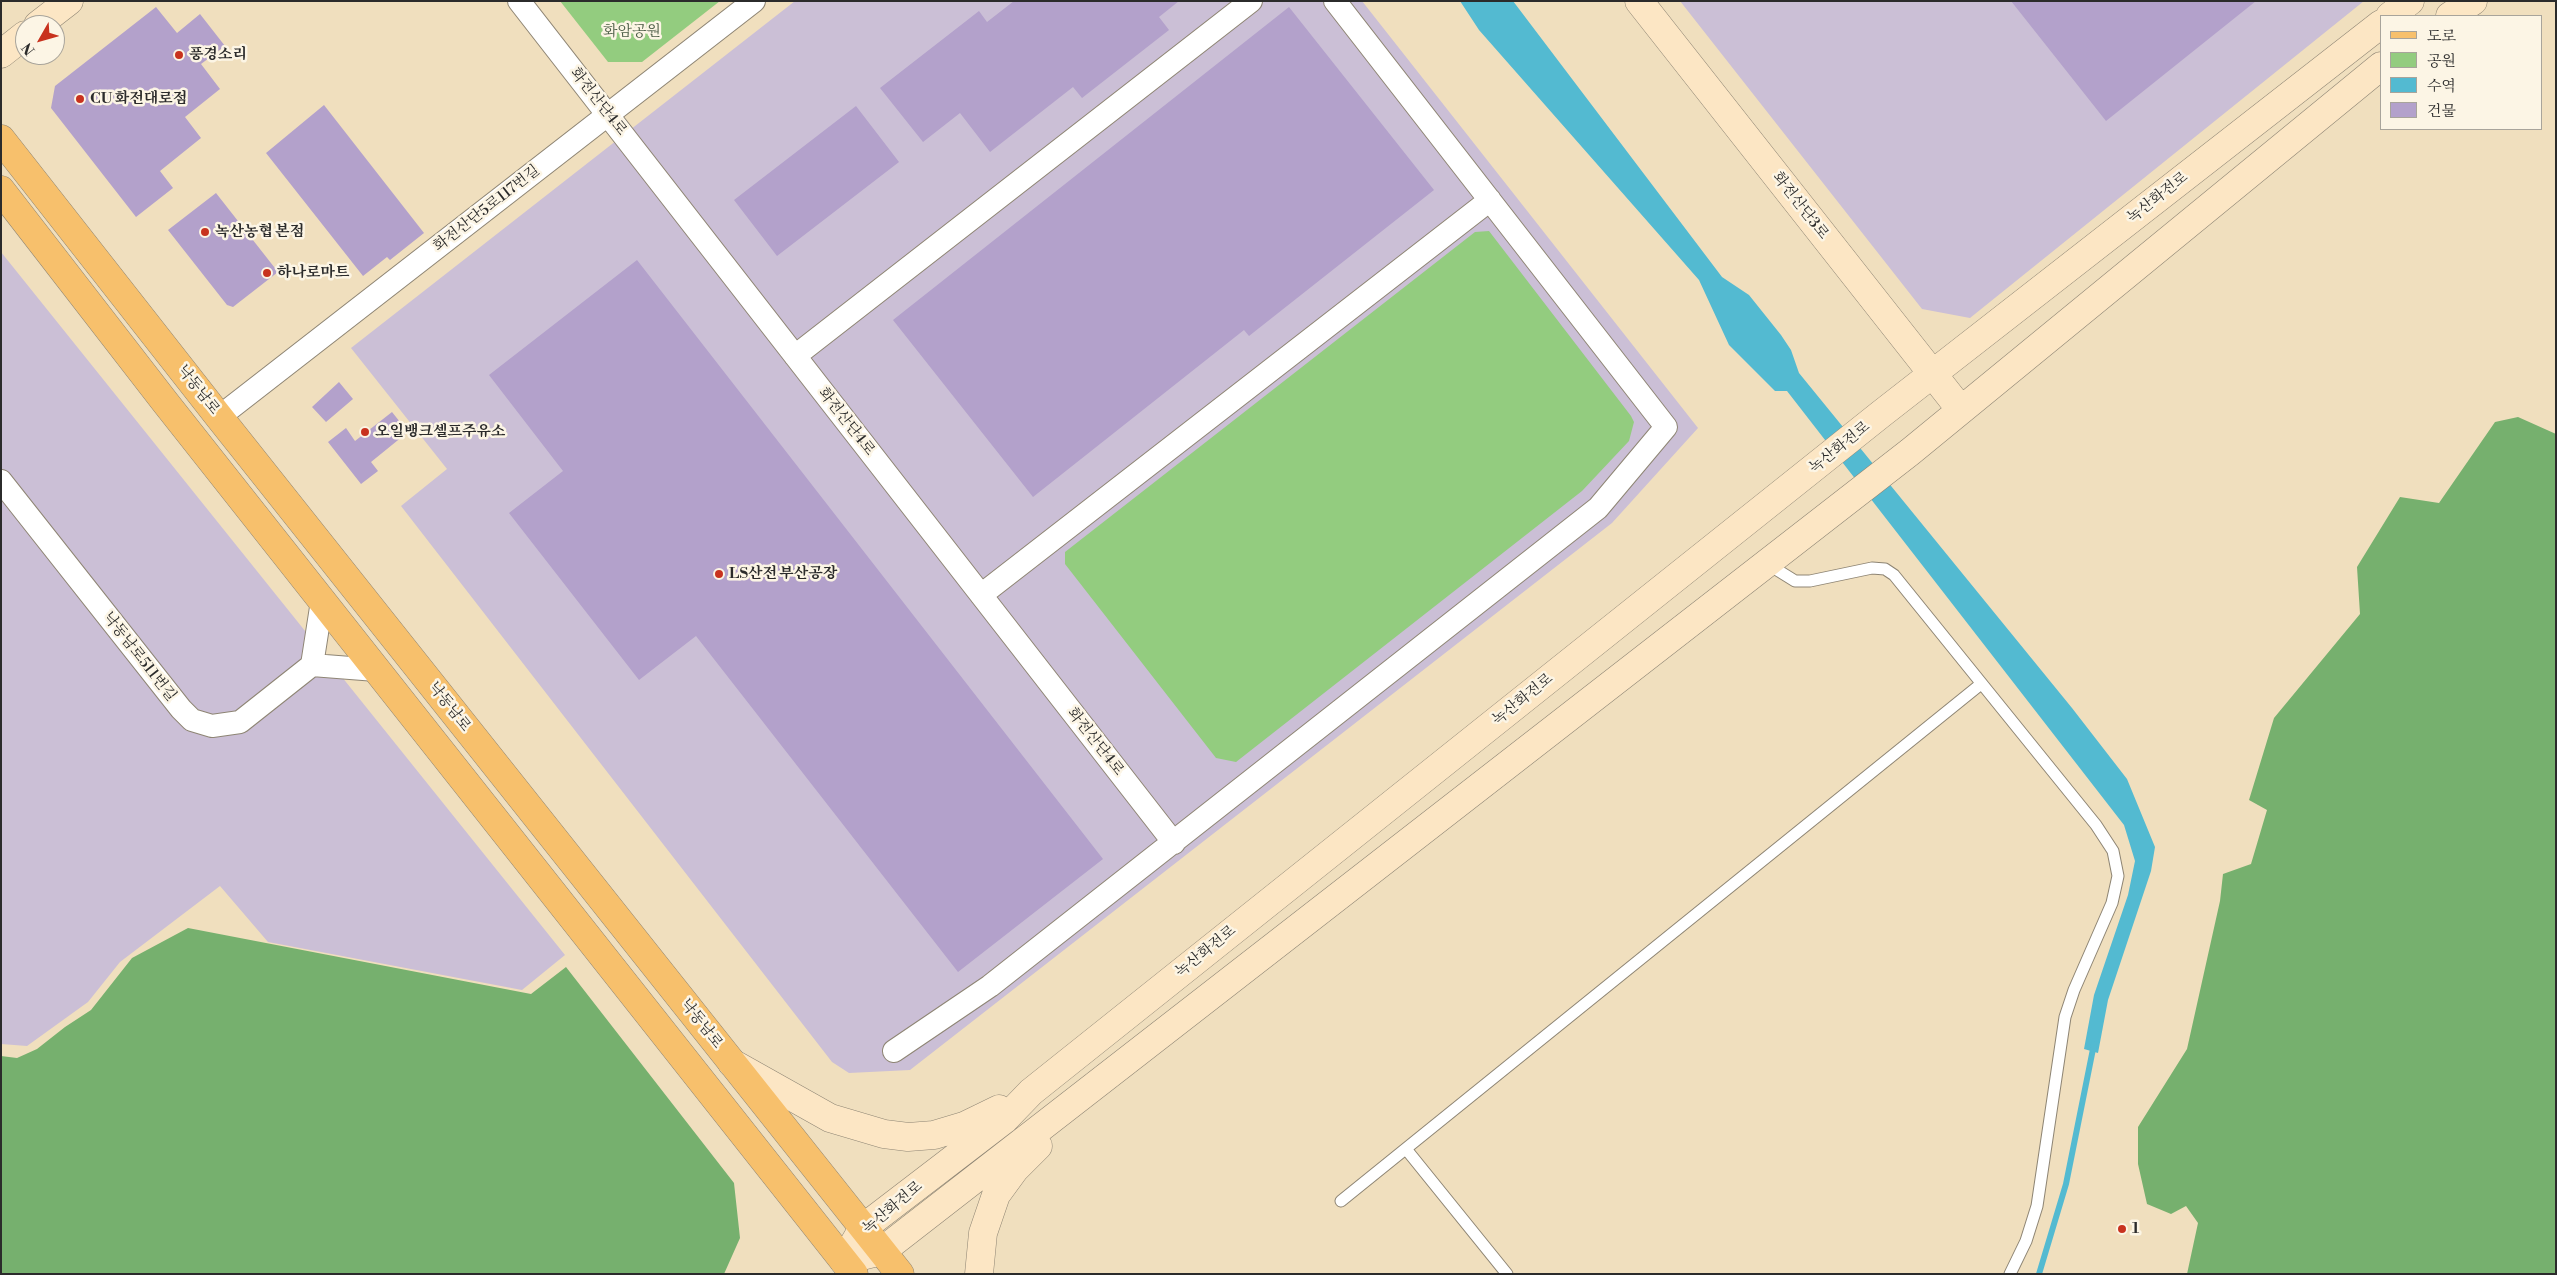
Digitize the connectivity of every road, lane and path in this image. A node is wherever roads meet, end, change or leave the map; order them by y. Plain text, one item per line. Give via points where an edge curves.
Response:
1 (69, 1) edge
2 (520, 1) edge
3 (754, 1) edge
4 (1251, 1) edge
5 (1335, 1) edge
6 (1639, 1) edge
7 (2410, 1) edge
8 (2473, 1) edge
9 (51, 15) edge
10 (2391, 15) edge
11 (2452, 15) edge
12 (2380, 25) edge
13 (15, 43) edge
14 (1, 54) edge
15 (2380, 67) edge
16 (608, 115) junction
17 (1, 139) edge
18 (1, 190) edge
19 (1490, 200) junction
20 (795, 356) junction
21 (1933, 374) junction
22 (1961, 410) junction
23 (219, 417) junction
24 (1, 481) edge
25 (1766, 563) junction
26 (981, 595) junction
27 (322, 601) junction
28 (312, 665) junction
29 (376, 670) junction
30 (1981, 684) junction
31 (1174, 843) junction
32 (894, 1051) dead end
33 (732, 1063) junction
34 (1098, 1082) junction
35 (1031, 1092) junction
36 (1406, 1149) junction
37 (1342, 1201) dead end
38 (864, 1228) junction
39 (882, 1251) junction
40 (844, 1270) edge
41 (900, 1274) edge
42 (979, 1274) edge
43 (1507, 1274) edge
44 (2010, 1274) edge

1 - 9 main road
2 - 16 street, 화전산단4로
3 - 16 street, 화전산단5로117번길
4 - 20 street
5 - 19 street
6 - 21 main road, 화전산단3로
7 - 10 main road
8 - 11 main road
12 - 21 main road, 녹산화전로
13 - 14 main road
15 - 22 main road, 녹산화전로
16 - 20 street, 화전산단4로
16 - 23 street, 화전산단5로117번길
17 - 23 main road, 낙동남로
18 - 27 main road
19 - 26 street
19 - 31 street via 1666,427 1598,508
20 - 26 street, 화전산단4로
21 - 22 main road, 화전산단3로
21 - 35 main road, 녹산화전로
22 - 25 main road, 녹산화전로
23 - 33 main road, 낙동남로
24 - 28 street, 낙동남로511번길 via 192,720 212,726 240,722
25 - 30 lane via 1795,581 1872,568 1885,569 1894,575
25 - 34 main road, 녹산화전로
26 - 31 street, 화전산단4로
27 - 28 street
27 - 29 main road
28 - 29 street
29 - 40 main road
30 - 36 lane
30 - 44 lane via 2096,825 2113,851 2118,876 2112,903 2065,1017 2037,1206 2026,1241
31 - 32 street via 990,986
33 - 35 main road via 830,1118 865,1130 908,1137 964,1126
33 - 38 main road, 낙동남로
34 - 39 main road, 녹산화전로
34 - 42 main road via 1015,1169 996,1195 983,1233
35 - 38 main road, 녹산화전로 via 1004,1120
36 - 37 lane
36 - 43 lane
38 - 39 main road, 낙동남로
38 - 40 main road, 녹산화전로
39 - 40 main road, 녹산화전로
39 - 41 main road, 낙동남로

